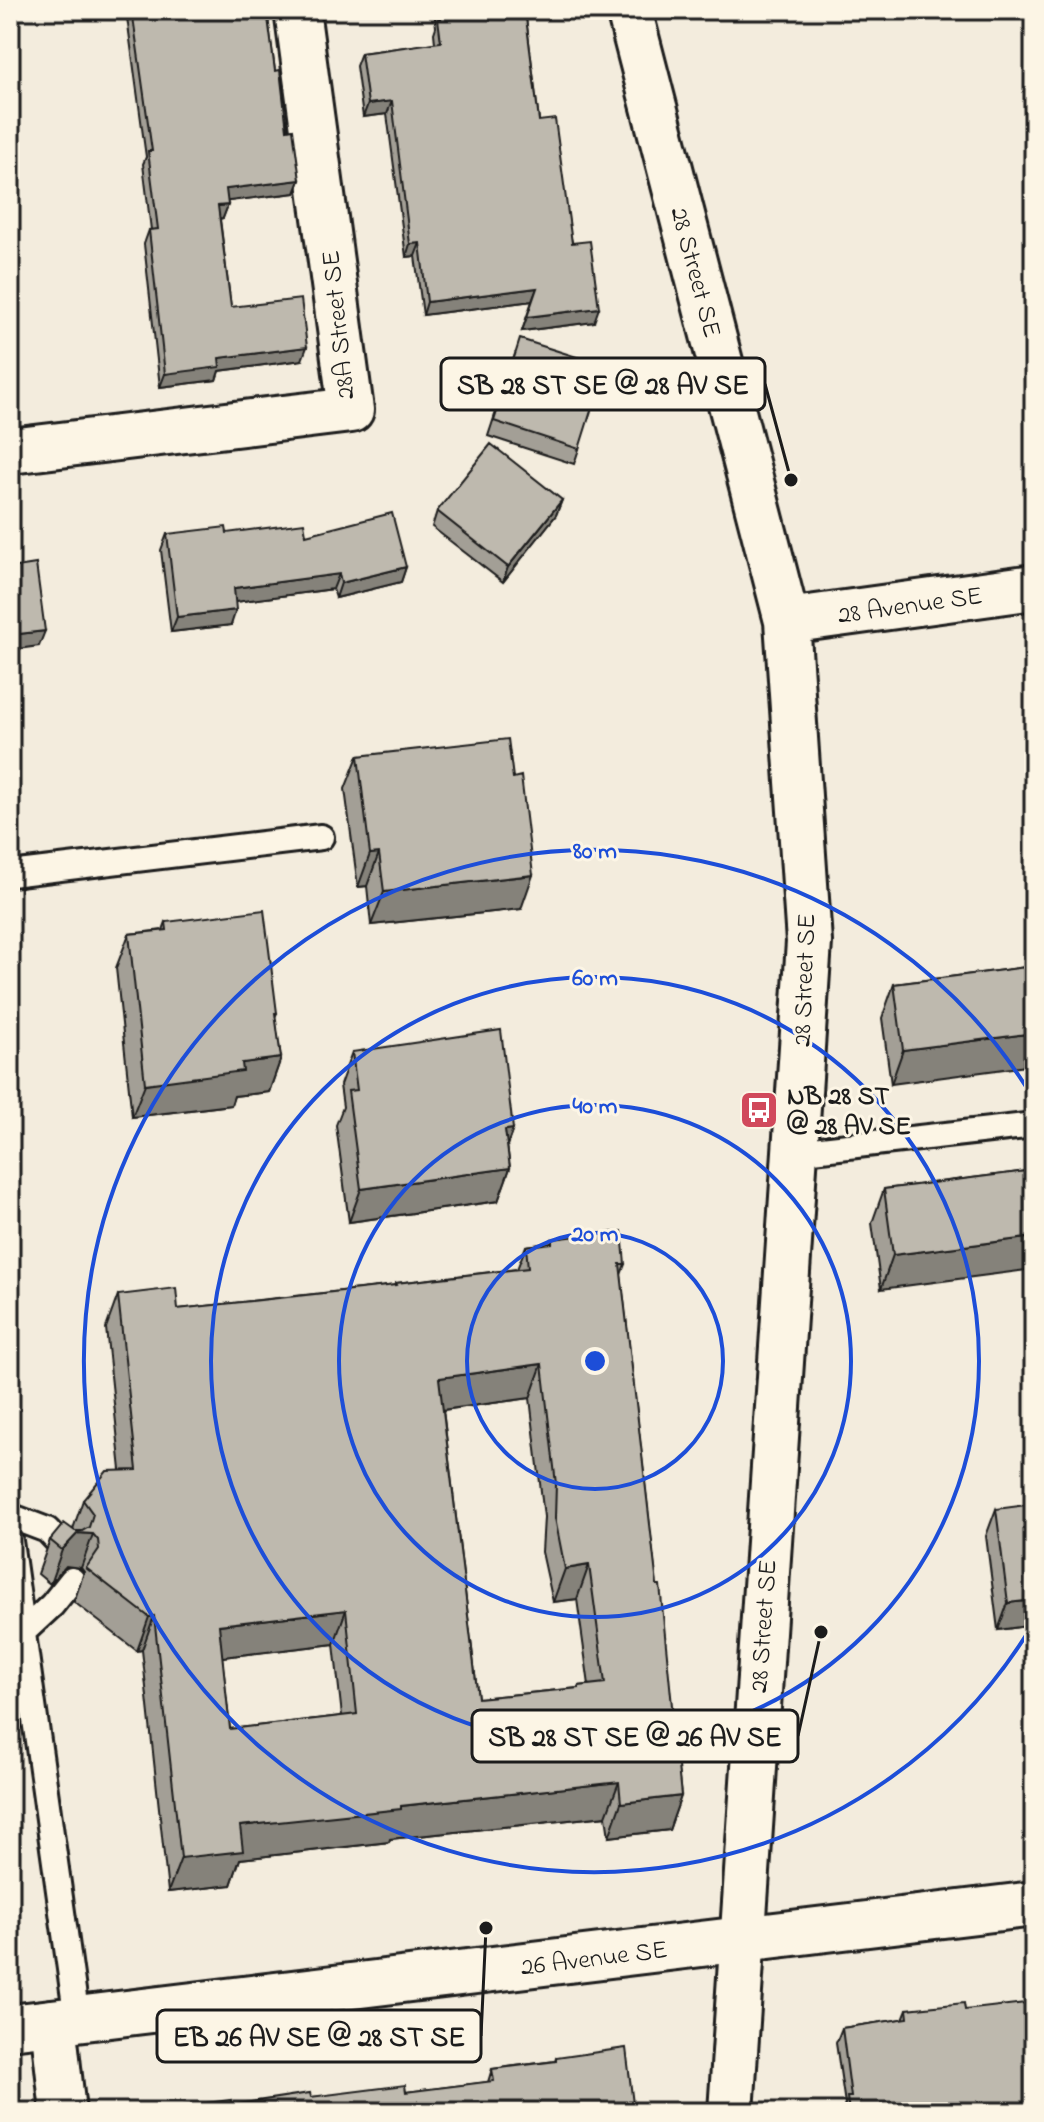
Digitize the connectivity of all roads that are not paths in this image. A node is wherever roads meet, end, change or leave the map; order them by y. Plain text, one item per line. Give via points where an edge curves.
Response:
1 (297, 10) edge
2 (629, 10) edge
3 (10, 451) edge
4 (1034, 587) edge
5 (787, 621) junction
6 (321, 837) dead end
7 (10, 874) edge
8 (1034, 1125) edge
9 (795, 1152) junction
10 (10, 1516) edge
11 (10, 1541) edge
12 (66, 1550) edge
13 (72, 1580) edge
14 (23, 1632) junction
15 (1034, 1904) edge
16 (741, 1940) junction
17 (65, 2020) junction
18 (10, 2027) edge
19 (63, 2112) edge
20 (731, 2112) edge

1 - 3 street, 28A Street SE via 351,410
2 - 5 street, 28 Street SE
4 - 5 street, 28 Avenue SE
5 - 9 street, 28 Street SE via 809,942
6 - 7 lane
8 - 9 lane
9 - 16 street, 28 Street SE
10 - 12 lane via 47,1530
11 - 14 lane
13 - 14 lane
14 - 17 lane
15 - 16 street, 26 Avenue SE
16 - 17 street, 26 Avenue SE
16 - 20 street, 28 Street SE
17 - 18 street, 26 Avenue SE
17 - 19 street

